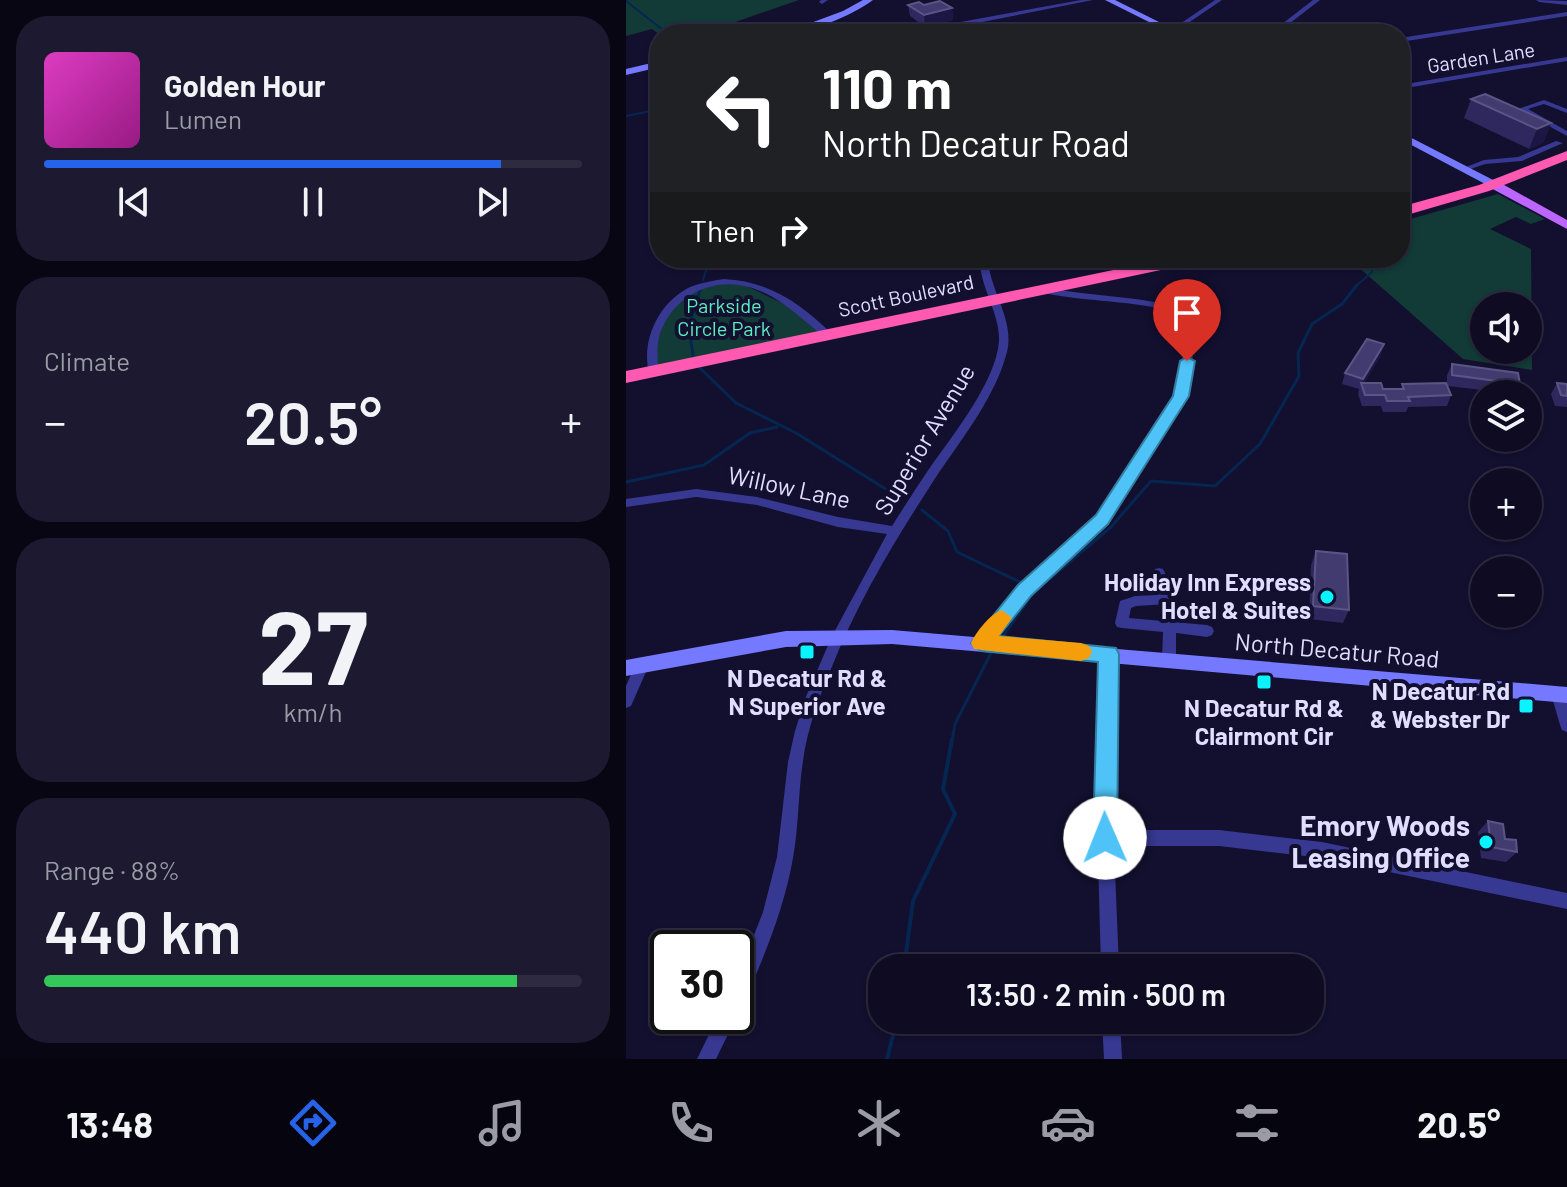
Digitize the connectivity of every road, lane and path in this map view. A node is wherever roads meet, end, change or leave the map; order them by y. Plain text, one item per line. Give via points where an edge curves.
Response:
1 (853, 0) edge
2 (1090, 0) edge
3 (1109, 0) edge
4 (1219, 0) edge
5 (1317, 0) edge
6 (1539, 0) edge
7 (867, 1) edge
8 (1567, 3) edge
9 (1567, 14) edge
10 (818, 24) edge
11 (960, 24) edge
12 (1156, 24) edge
13 (1188, 24) edge
14 (1285, 24) edge
15 (1410, 38) edge
16 (1567, 59) edge
17 (650, 66) edge
18 (628, 70) edge
19 (1410, 85) edge
20 (1567, 111) edge
21 (1567, 119) edge
22 (1554, 126) junction
23 (1567, 134) edge
24 (1410, 140) edge
25 (1563, 149) edge
26 (1465, 169) junction
27 (1493, 184) junction
28 (1410, 209) edge
29 (1567, 225) edge
30 (984, 268) edge
31 (1147, 268) edge
32 (1043, 290) junction
33 (993, 301) junction
34 (828, 335) junction
35 (653, 371) junction
36 (626, 377) edge
37 (626, 503) edge
38 (895, 531) junction
39 (1159, 573) dead end
40 (1164, 600) junction
41 (1166, 627) junction
42 (1207, 631) dead end
43 (840, 636) junction
44 (981, 643) junction
45 (1109, 654) junction
46 (1169, 660) junction
47 (634, 666) edge
48 (1563, 694) edge
49 (626, 702) edge
50 (1567, 725) edge
51 (1105, 838) junction
52 (1567, 901) edge
53 (1109, 954) edge
54 (754, 959) edge
55 (719, 1034) edge
56 (1112, 1034) edge
57 (706, 1059) edge
58 (1113, 1059) edge

1 - 7 street
2 - 11 street
3 - 12 main road
4 - 13 street
5 - 14 street
6 - 8 street
7 - 10 main road
9 - 15 street
16 - 19 street, Garden Lane
17 - 18 main road
20 - 22 street via 1544,102 1522,109
21 - 22 street
22 - 23 street
24 - 26 main road
25 - 26 street
25 - 27 highway
26 - 27 main road
27 - 28 highway
27 - 29 main road
30 - 33 street, Superior Avenue
31 - 32 highway, Scott Boulevard
32 - 33 highway, Scott Boulevard
32 - 44 street via 1131,297 1184,312 1190,341 1185,378 1181,396 1102,520 1024,591
33 - 34 highway, Scott Boulevard
33 - 38 street, Superior Avenue via 1003,326 997,363
34 - 35 highway, Scott Boulevard
34 - 35 street via 778,296 736,280 715,282 684,292 663,315 653,337
35 - 36 highway, Scott Boulevard
37 - 38 street, Willow Lane via 696,493
38 - 43 street, Superior Avenue
39 - 40 street
40 - 41 street
40 - 41 street via 1125,605 1122,623
41 - 42 street
41 - 46 street
43 - 44 main road, North Decatur Road
43 - 47 main road, North Decatur Road via 763,642
43 - 54 street, Superior Avenue via 801,732 780,880
44 - 45 main road, North Decatur Road
45 - 46 main road, North Decatur Road
45 - 51 street
46 - 48 main road, North Decatur Road
47 - 49 street
48 - 50 street
51 - 52 street via 1219,838 1322,850
51 - 53 street
55 - 57 street
56 - 58 street

